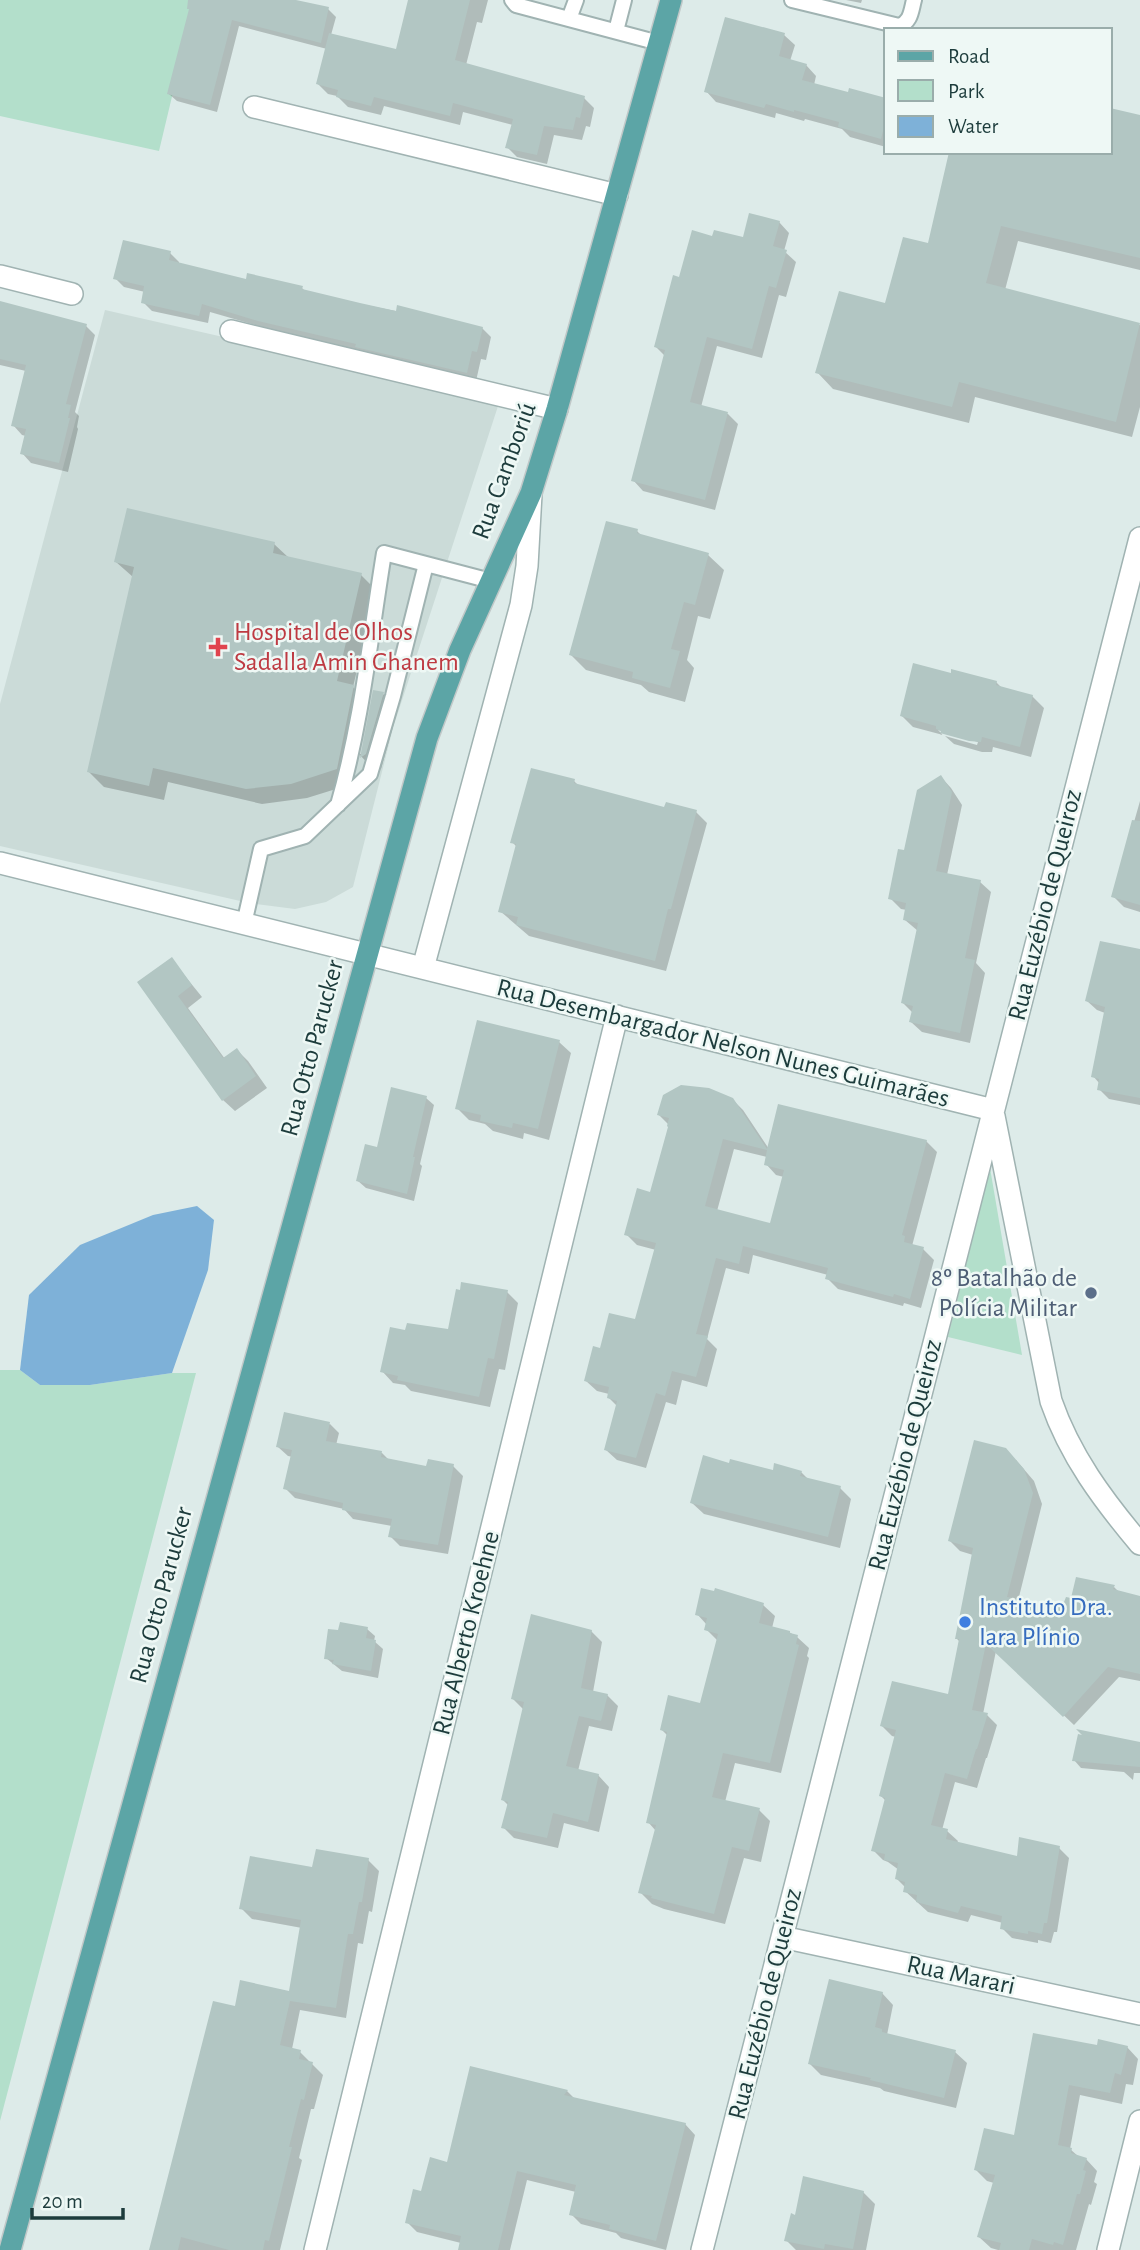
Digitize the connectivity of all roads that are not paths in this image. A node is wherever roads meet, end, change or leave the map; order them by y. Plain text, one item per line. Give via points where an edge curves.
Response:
1 (512, 0) edge
2 (576, 0) edge
3 (624, 0) edge
4 (671, 0) edge
5 (792, 0) edge
6 (914, 0) edge
7 (569, 19) junction
8 (615, 31) junction
9 (659, 43) junction
10 (254, 107) dead end
11 (617, 195) junction
12 (0, 276) edge
13 (72, 294) dead end
14 (231, 331) dead end
15 (557, 409) junction
16 (531, 493) junction
17 (1140, 538) edge
18 (426, 564) junction
19 (491, 581) junction
20 (338, 806) junction
21 (0, 863) edge
22 (244, 924) junction
23 (367, 954) junction
24 (423, 968) junction
25 (617, 1016) junction
26 (993, 1110) junction
27 (1140, 1544) edge
28 (782, 1937) junction
29 (1140, 2014) edge
30 (1140, 2121) edge
31 (10, 2250) edge
32 (315, 2250) edge
33 (702, 2250) edge
34 (1108, 2250) edge

1 - 7 lane
2 - 7 lane
3 - 8 lane
4 - 9 main road, Rua Camboriú
5 - 6 lane via 899,26 909,18
7 - 8 lane
8 - 9 lane
9 - 11 main road, Rua Camboriú
10 - 11 street
11 - 15 main road, Rua Camboriú
12 - 13 street
14 - 15 street
15 - 16 main road, Rua Camboriú
16 - 19 main road, Rua Camboriú
16 - 24 street via 521,605
17 - 26 street, Rua Euzébio de Queiroz
18 - 19 lane
18 - 20 lane via 370,774
18 - 20 lane via 384,553 365,688
19 - 23 main road, Rua Camboriú via 427,738
20 - 22 lane via 305,836 261,849
21 - 22 street, Rua Desembargador Nelson Nunes Guimarães
22 - 23 street, Rua Desembargador Nelson Nunes Guimarães
23 - 24 street, Rua Desembargador Nelson Nunes Guimarães
23 - 31 main road, Rua Otto Parucker
24 - 25 street, Rua Desembargador Nelson Nunes Guimarães
25 - 26 street, Rua Desembargador Nelson Nunes Guimarães
25 - 32 street, Rua Alberto Kroehne
26 - 27 street via 1051,1401 1068,1444 1086,1473
26 - 28 street, Rua Euzébio de Queiroz
28 - 29 street, Rua Marari
28 - 33 street, Rua Euzébio de Queiroz
30 - 34 street

